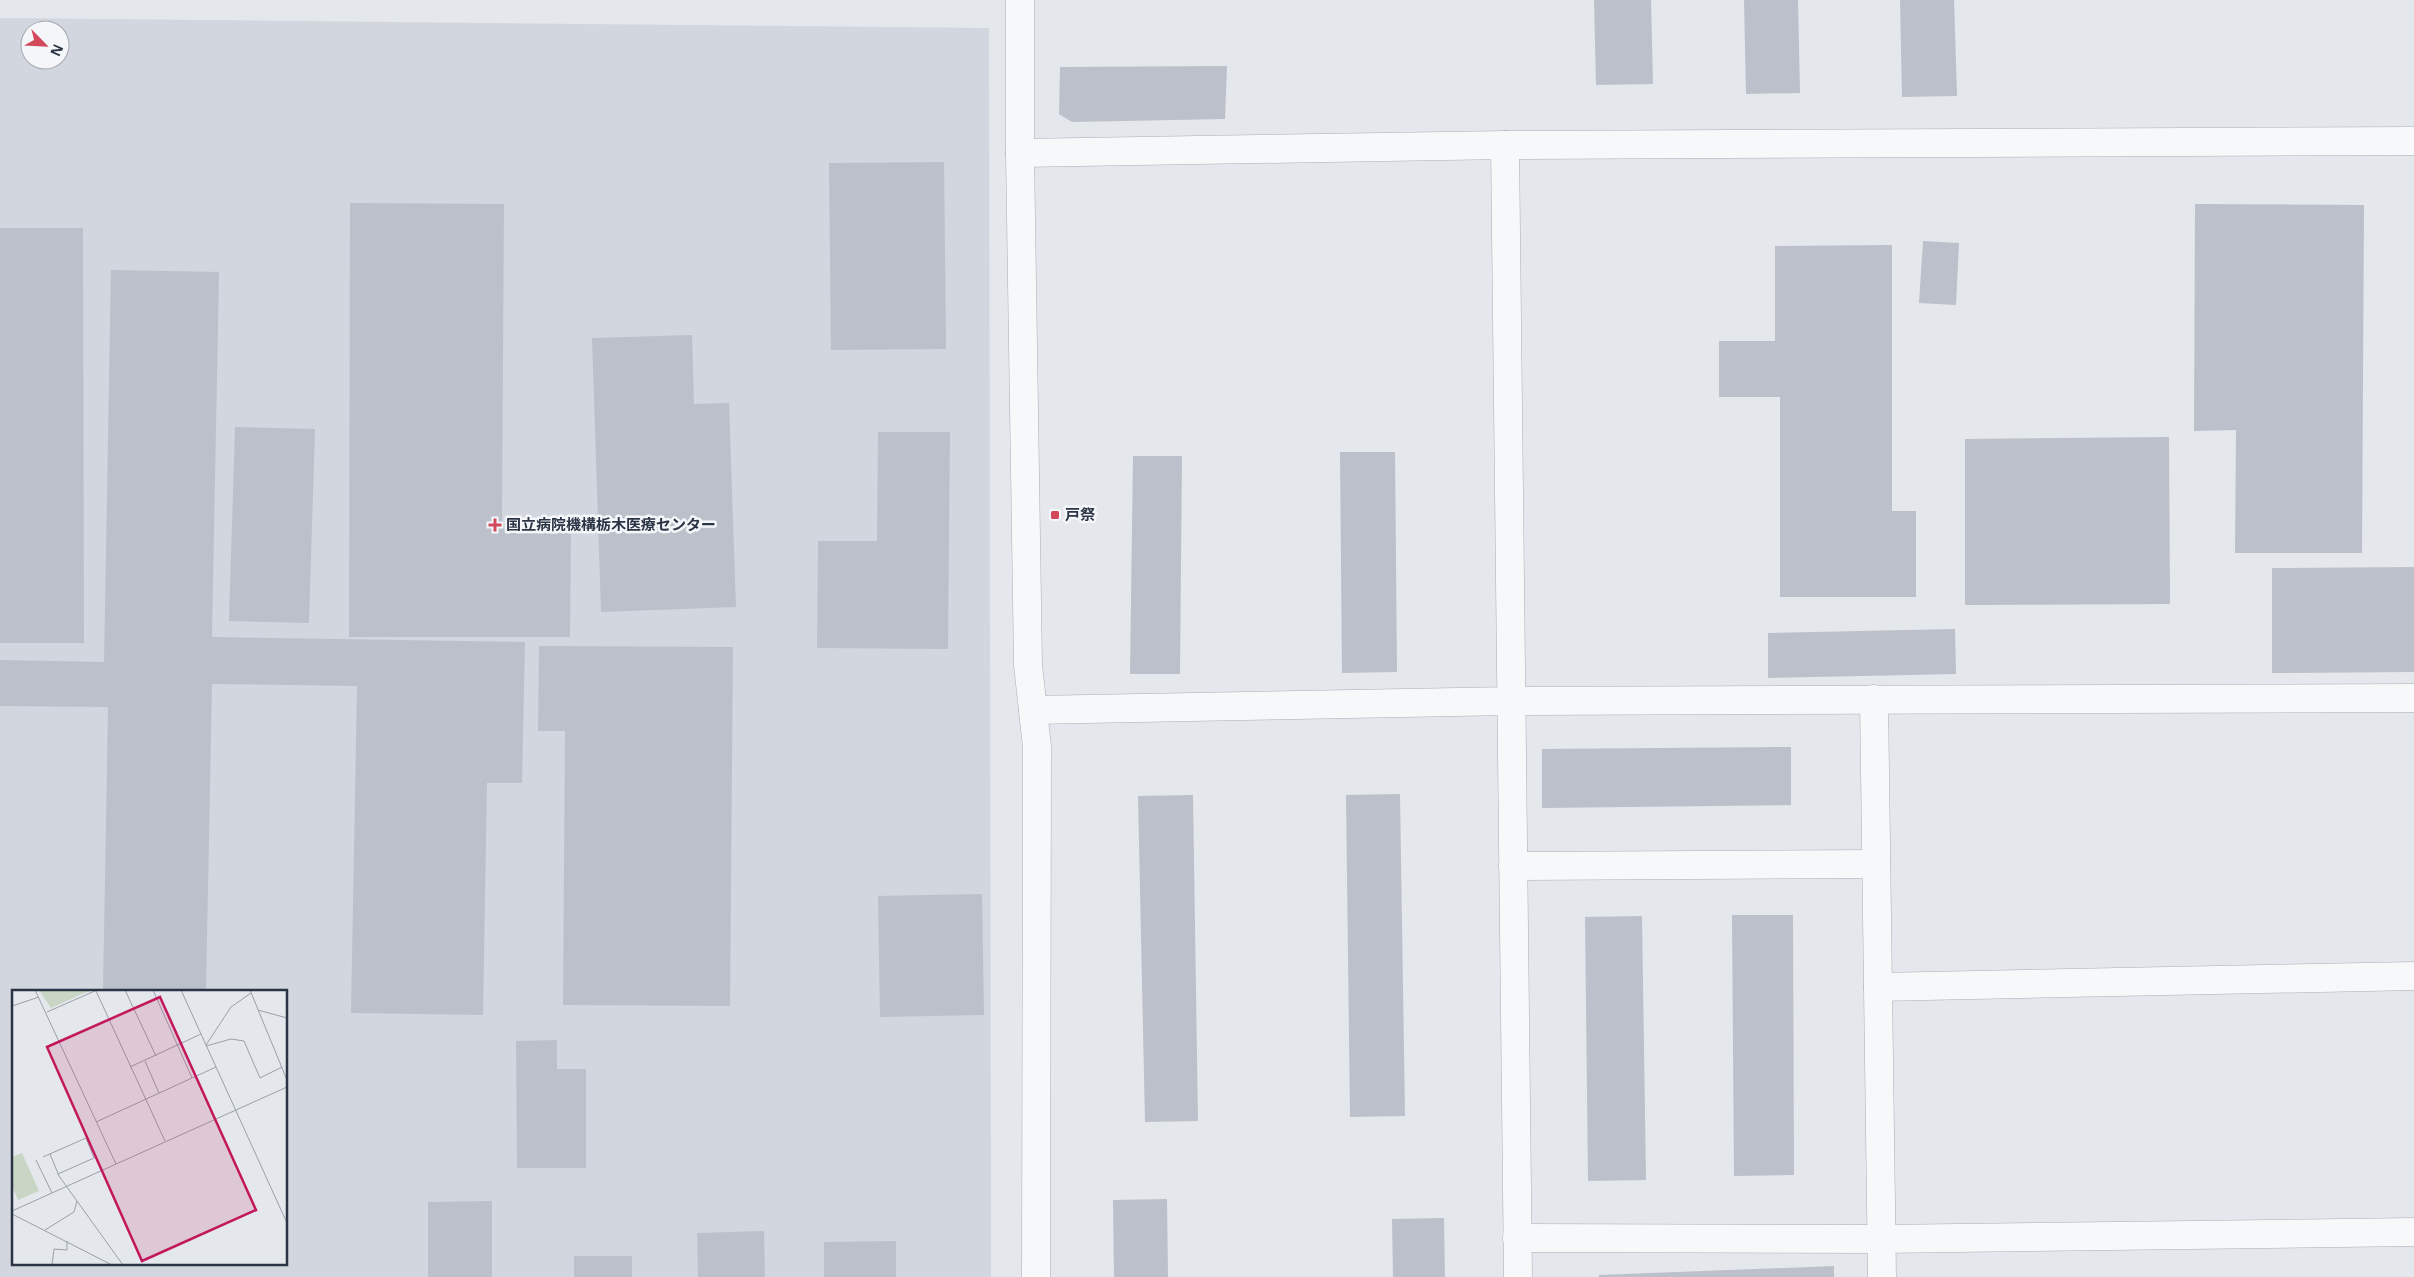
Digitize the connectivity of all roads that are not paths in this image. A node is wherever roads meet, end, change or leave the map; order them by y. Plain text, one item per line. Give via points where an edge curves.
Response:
1 (1020, 0) edge
2 (2414, 142) edge
3 (1505, 145) junction
4 (1020, 153) junction
5 (2414, 698) edge
6 (1874, 699) junction
7 (1511, 701) junction
8 (1033, 710) junction
9 (1876, 864) junction
10 (1513, 866) junction
11 (2414, 976) edge
12 (1878, 987) junction
13 (2414, 1232) edge
14 (1517, 1238) junction
15 (1881, 1239) junction
16 (1036, 1277) edge
17 (1518, 1277) edge
18 (1882, 1277) edge

1 - 4 street
2 - 3 street
3 - 4 street
3 - 7 street
4 - 8 street via 1027,655
5 - 6 street
6 - 7 street
6 - 9 street
7 - 8 street
7 - 10 street
8 - 16 street via 1037,747
9 - 10 street
9 - 12 street
10 - 14 street
11 - 12 street
12 - 15 street
13 - 15 street
14 - 15 street
14 - 17 street
15 - 18 street

